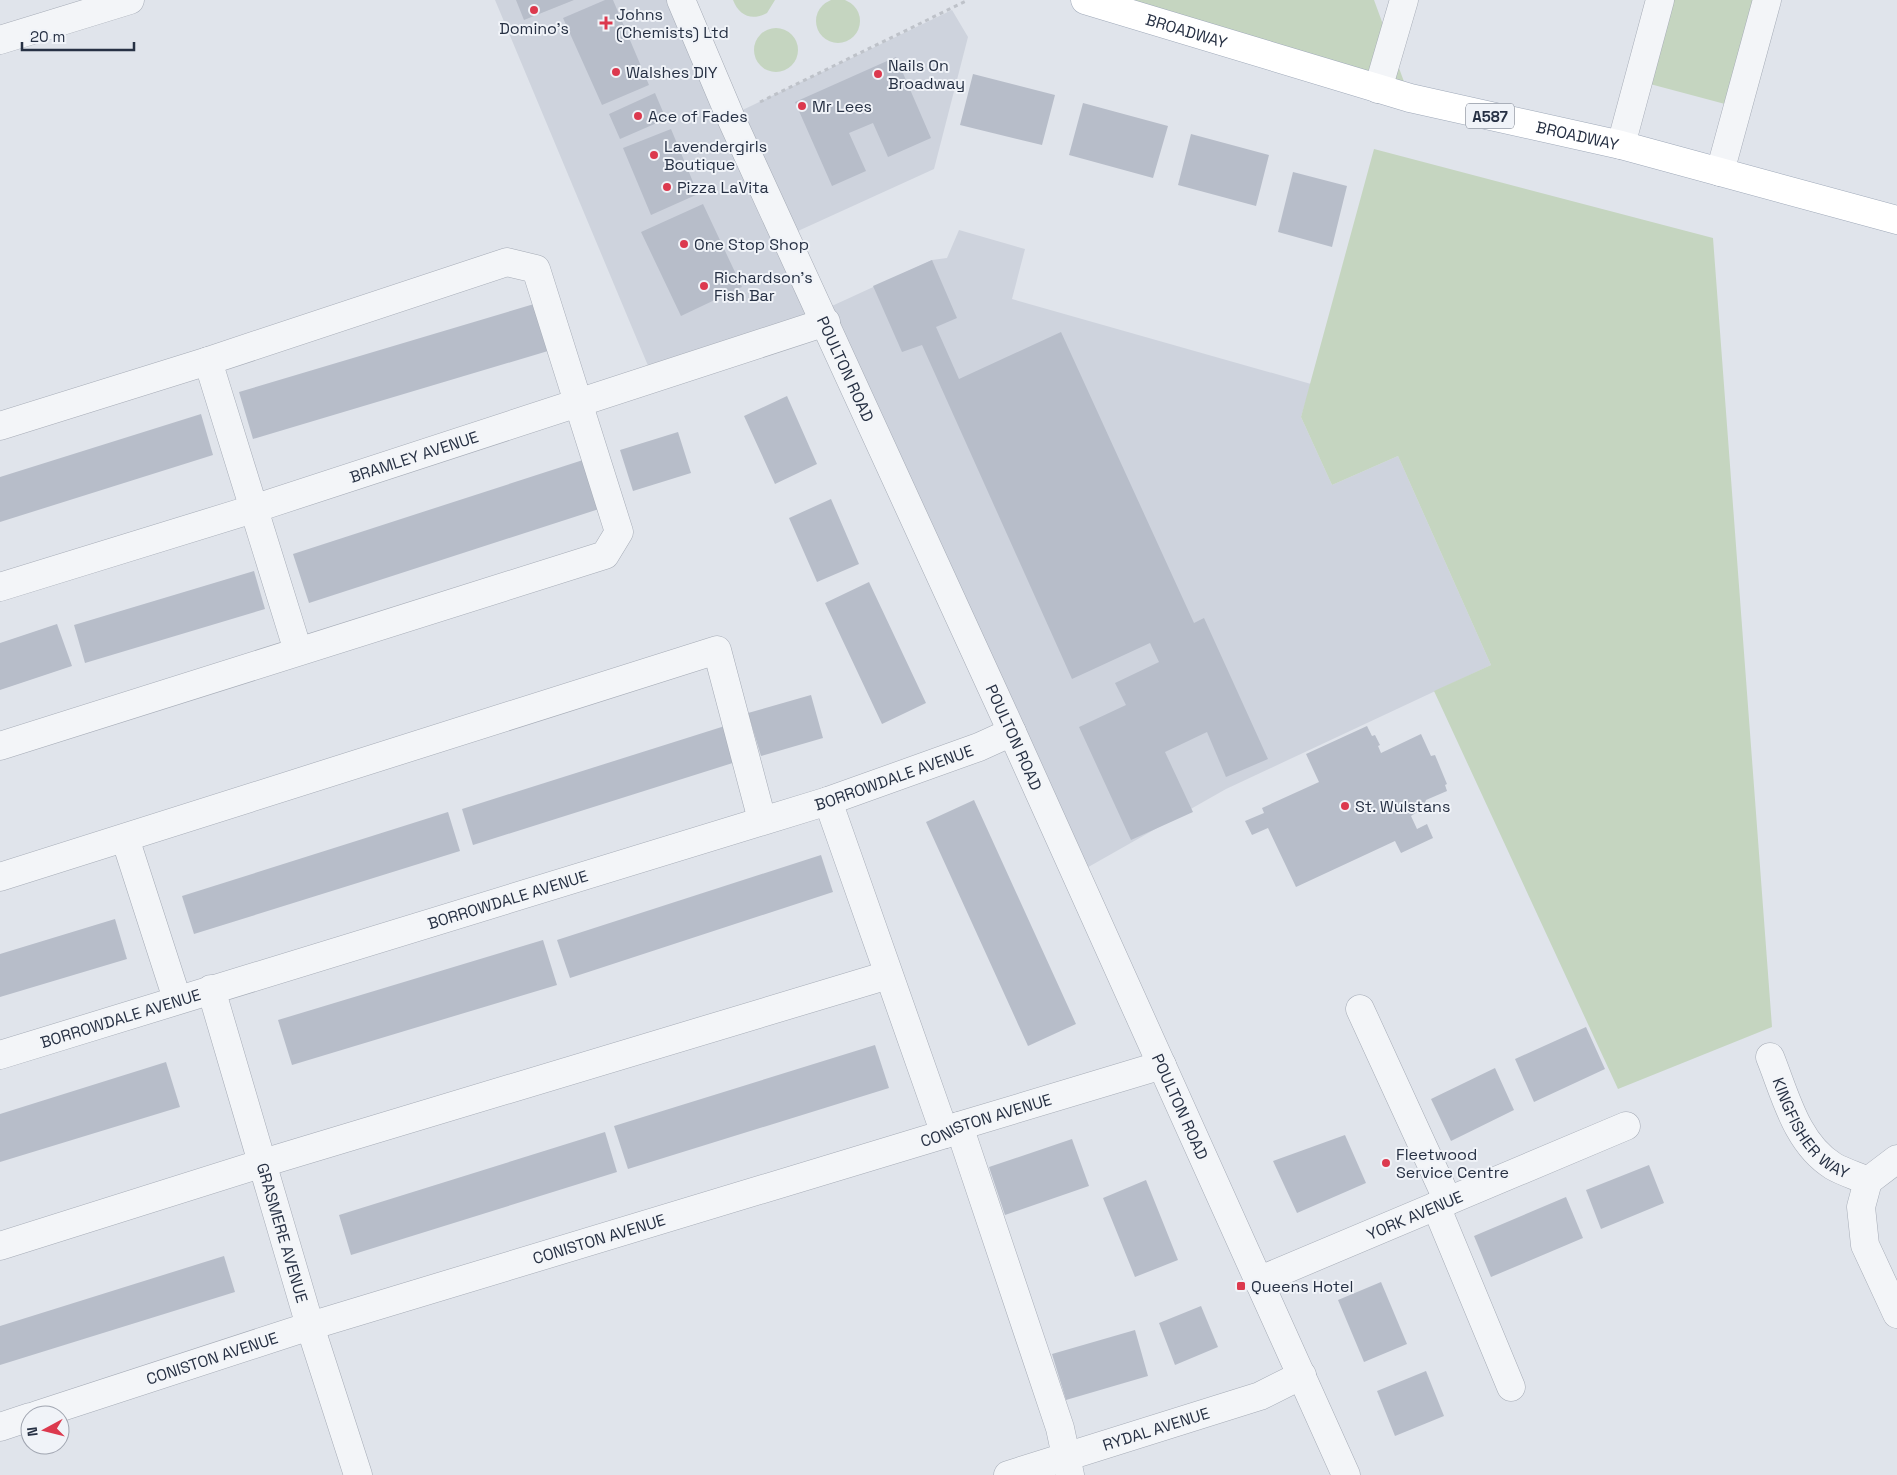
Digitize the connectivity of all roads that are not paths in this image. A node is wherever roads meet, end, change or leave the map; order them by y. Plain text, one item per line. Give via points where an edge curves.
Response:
1 (130, 0) edge
2 (680, 0) edge
3 (1085, 0) edge
4 (1404, 0) edge
5 (1660, 0) edge
6 (1766, 0) edge
7 (0, 40) edge
8 (1378, 89) junction
9 (1621, 145) junction
10 (1720, 172) junction
11 (1897, 220) edge
12 (826, 322) junction
13 (208, 361) junction
14 (579, 402) junction
15 (0, 426) edge
16 (254, 508) junction
17 (0, 586) edge
18 (298, 651) junction
19 (1012, 732) junction
20 (0, 746) edge
21 (828, 801) junction
22 (762, 820) junction
23 (125, 838) junction
24 (0, 877) edge
25 (888, 974) junction
26 (211, 989) junction
27 (177, 999) junction
28 (1360, 1009) dead end
29 (0, 1055) edge
30 (1770, 1057) dead end
31 (1162, 1065) junction
32 (1626, 1126) dead end
33 (952, 1130) junction
34 (1897, 1159) edge
35 (263, 1163) junction
36 (1868, 1181) junction
37 (1442, 1204) junction
38 (0, 1246) edge
39 (1258, 1281) junction
40 (1897, 1314) edge
41 (310, 1326) junction
42 (1302, 1375) junction
43 (1511, 1387) dead end
44 (68, 1405) edge
45 (20, 1420) edge
46 (0, 1427) edge
47 (1069, 1466) edge
48 (358, 1475) edge
49 (1008, 1475) edge
50 (1346, 1475) edge

1 - 7 street
2 - 12 street, POULTON ROAD
3 - 8 main road, BROADWAY / A587
4 - 8 street
5 - 9 street
6 - 10 street
8 - 9 main road, BROADWAY / A587
9 - 10 main road, BROADWAY / A587
10 - 11 main road, BROADWAY / A587
12 - 14 street, BRAMLEY AVENUE
12 - 19 street, POULTON ROAD
13 - 14 street via 507,262 536,269
13 - 15 street
13 - 16 street
14 - 16 street, BRAMLEY AVENUE
14 - 18 street via 619,532 605,555
16 - 17 street, BRAMLEY AVENUE
16 - 18 street
18 - 20 street
19 - 21 street, BORROWDALE AVENUE
19 - 31 street, POULTON ROAD
21 - 22 street, BORROWDALE AVENUE
21 - 25 street
22 - 23 street via 717,650
22 - 26 street, BORROWDALE AVENUE
23 - 24 street
23 - 27 street
25 - 33 street
25 - 35 street
26 - 27 street, BORROWDALE AVENUE
26 - 35 street, GRASMERE AVENUE
27 - 29 street, BORROWDALE AVENUE
28 - 37 street
30 - 36 street, KINGFISHER WAY via 1811,1148 1833,1166
31 - 33 street, CONISTON AVENUE
31 - 39 street, POULTON ROAD
32 - 37 street, YORK AVENUE
33 - 41 street, CONISTON AVENUE
33 - 47 street
34 - 36 street, KINGFISHER WAY
35 - 38 street
35 - 41 street, GRASMERE AVENUE
36 - 40 street, KINGFISHER WAY via 1861,1207 1866,1245
37 - 39 street, YORK AVENUE
37 - 43 street
39 - 42 street, POULTON ROAD
41 - 44 street, CONISTON AVENUE
41 - 48 street, GRASMERE AVENUE
42 - 47 street, RYDAL AVENUE via 1260,1396
42 - 50 street, POULTON ROAD
45 - 46 street
47 - 49 street, RYDAL AVENUE

